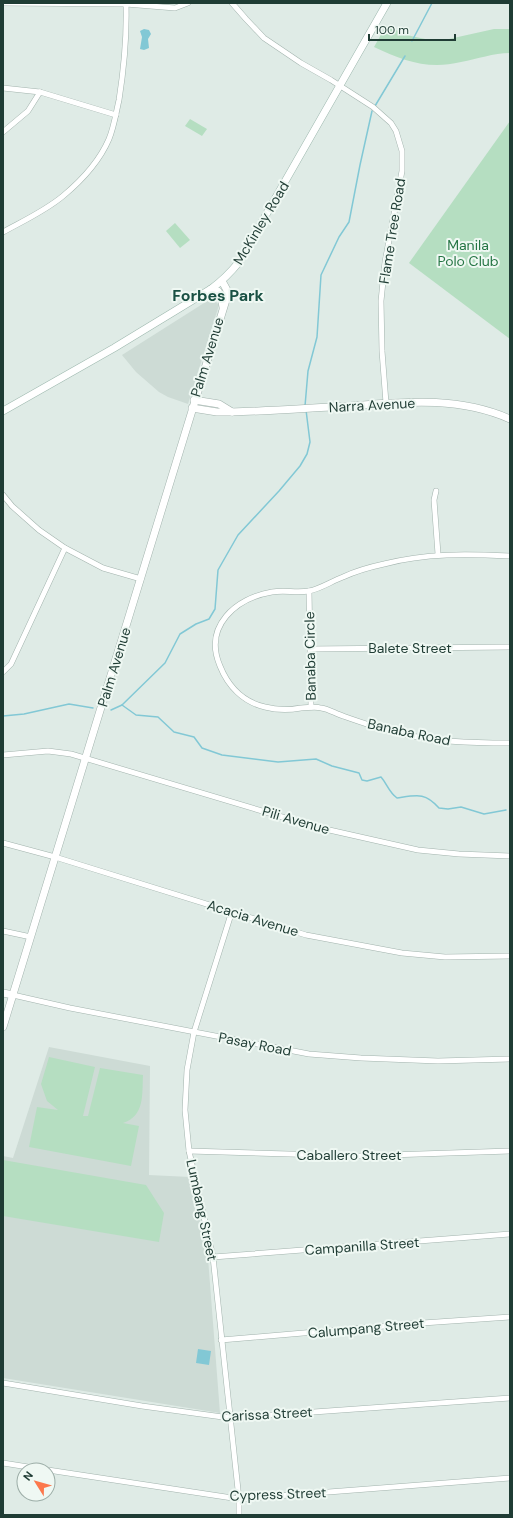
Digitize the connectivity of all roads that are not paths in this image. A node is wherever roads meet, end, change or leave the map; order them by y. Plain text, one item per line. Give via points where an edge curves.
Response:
1 (3, 3) edge
2 (126, 3) edge
3 (188, 3) edge
4 (232, 3) edge
5 (387, 3) edge
6 (340, 86) junction
7 (3, 88) edge
8 (40, 92) junction
9 (116, 115) junction
10 (3, 132) edge
11 (3, 232) edge
12 (222, 281) junction
13 (211, 289) junction
14 (223, 307) junction
15 (194, 400) junction
16 (386, 403) junction
17 (192, 408) junction
18 (3, 411) edge
19 (232, 412) junction
20 (510, 419) edge
21 (436, 491) dead end
22 (3, 495) edge
23 (65, 548) junction
24 (438, 554) junction
25 (510, 556) edge
26 (141, 578) junction
27 (309, 591) junction
28 (510, 647) edge
29 (310, 649) junction
30 (3, 672) edge
31 (311, 707) junction
32 (510, 743) edge
33 (3, 756) edge
34 (86, 758) junction
35 (3, 843) edge
36 (510, 856) edge
37 (55, 857) junction
38 (232, 911) junction
39 (3, 931) edge
40 (31, 938) junction
41 (510, 956) edge
42 (3, 993) edge
43 (13, 995) junction
44 (3, 1027) edge
45 (194, 1032) junction
46 (510, 1059) edge
47 (189, 1151) junction
48 (510, 1151) edge
49 (510, 1234) edge
50 (213, 1257) junction
51 (510, 1317) edge
52 (222, 1340) junction
53 (3, 1383) edge
54 (510, 1398) edge
55 (230, 1418) junction
56 (3, 1463) edge
57 (16, 1465) edge
58 (56, 1471) edge
59 (510, 1478) edge
60 (239, 1499) junction
61 (239, 1515) edge

1 - 2 street
2 - 3 street via 175,8
2 - 9 street via 124,71
4 - 6 street, Flame Tree Road via 264,38
5 - 6 street, McKinley Road
6 - 12 street, McKinley Road via 239,262
6 - 16 street, Flame Tree Road via 373,107 391,123 402,151 402,171 385,262 381,301
7 - 8 street
8 - 9 street
8 - 10 street via 28,111
9 - 11 street via 109,139 95,162 78,182 49,207
12 - 13 street, McKinley Road
12 - 14 street, Palm Avenue via 228,292
13 - 14 street, Palm Avenue via 218,291
13 - 18 street, McKinley Road
14 - 15 street, Palm Avenue
15 - 17 street, Palm Avenue
15 - 19 street, Narra Avenue via 219,404
16 - 19 street, Narra Avenue
16 - 20 street, Narra Avenue via 463,404
17 - 19 street, Narra Avenue
17 - 26 street, Palm Avenue
21 - 24 street via 434,500
22 - 23 street via 39,530
23 - 26 street via 103,568
23 - 30 street via 11,664
24 - 25 street
24 - 27 street via 385,564 345,576
26 - 34 street, Palm Avenue
27 - 29 street, Banaba Circle
27 - 31 street, Banaba Circle via 274,592 246,600 222,620 215,642 219,665 236,691 244,698 266,708
28 - 29 street, Balete Street
29 - 31 street, Banaba Circle
31 - 32 street, Banaba Road via 322,708 394,732 420,737 453,742
33 - 34 street, Pili Avenue via 54,751
34 - 36 street, Pili Avenue via 331,830 418,850
34 - 37 street, Palm Avenue
35 - 37 street, Acacia Avenue
37 - 38 street, Acacia Avenue
37 - 40 street, Palm Avenue
38 - 41 street, Acacia Avenue via 306,935 402,953 445,957
38 - 45 street, Lumbang Street
39 - 40 street
40 - 43 street, Palm Avenue
42 - 43 street, Pasay Road
43 - 44 street, Palm Avenue
43 - 45 street, Pasay Road
45 - 46 street, Pasay Road via 309,1054 438,1061
45 - 47 street, Lumbang Street via 185,1092
47 - 48 street, Caballero Street via 359,1156
47 - 50 street, Lumbang Street
49 - 50 street, Campanilla Street
50 - 52 street, Lumbang Street
51 - 52 street, Calumpang Street
52 - 55 street, Lumbang Street
53 - 55 street, Carissa Street
54 - 55 street, Carissa Street
55 - 60 street, Lumbang Street
56 - 57 street, Cypress Street
58 - 60 street, Cypress Street
59 - 60 street, Cypress Street
60 - 61 street, Lumbang Street

